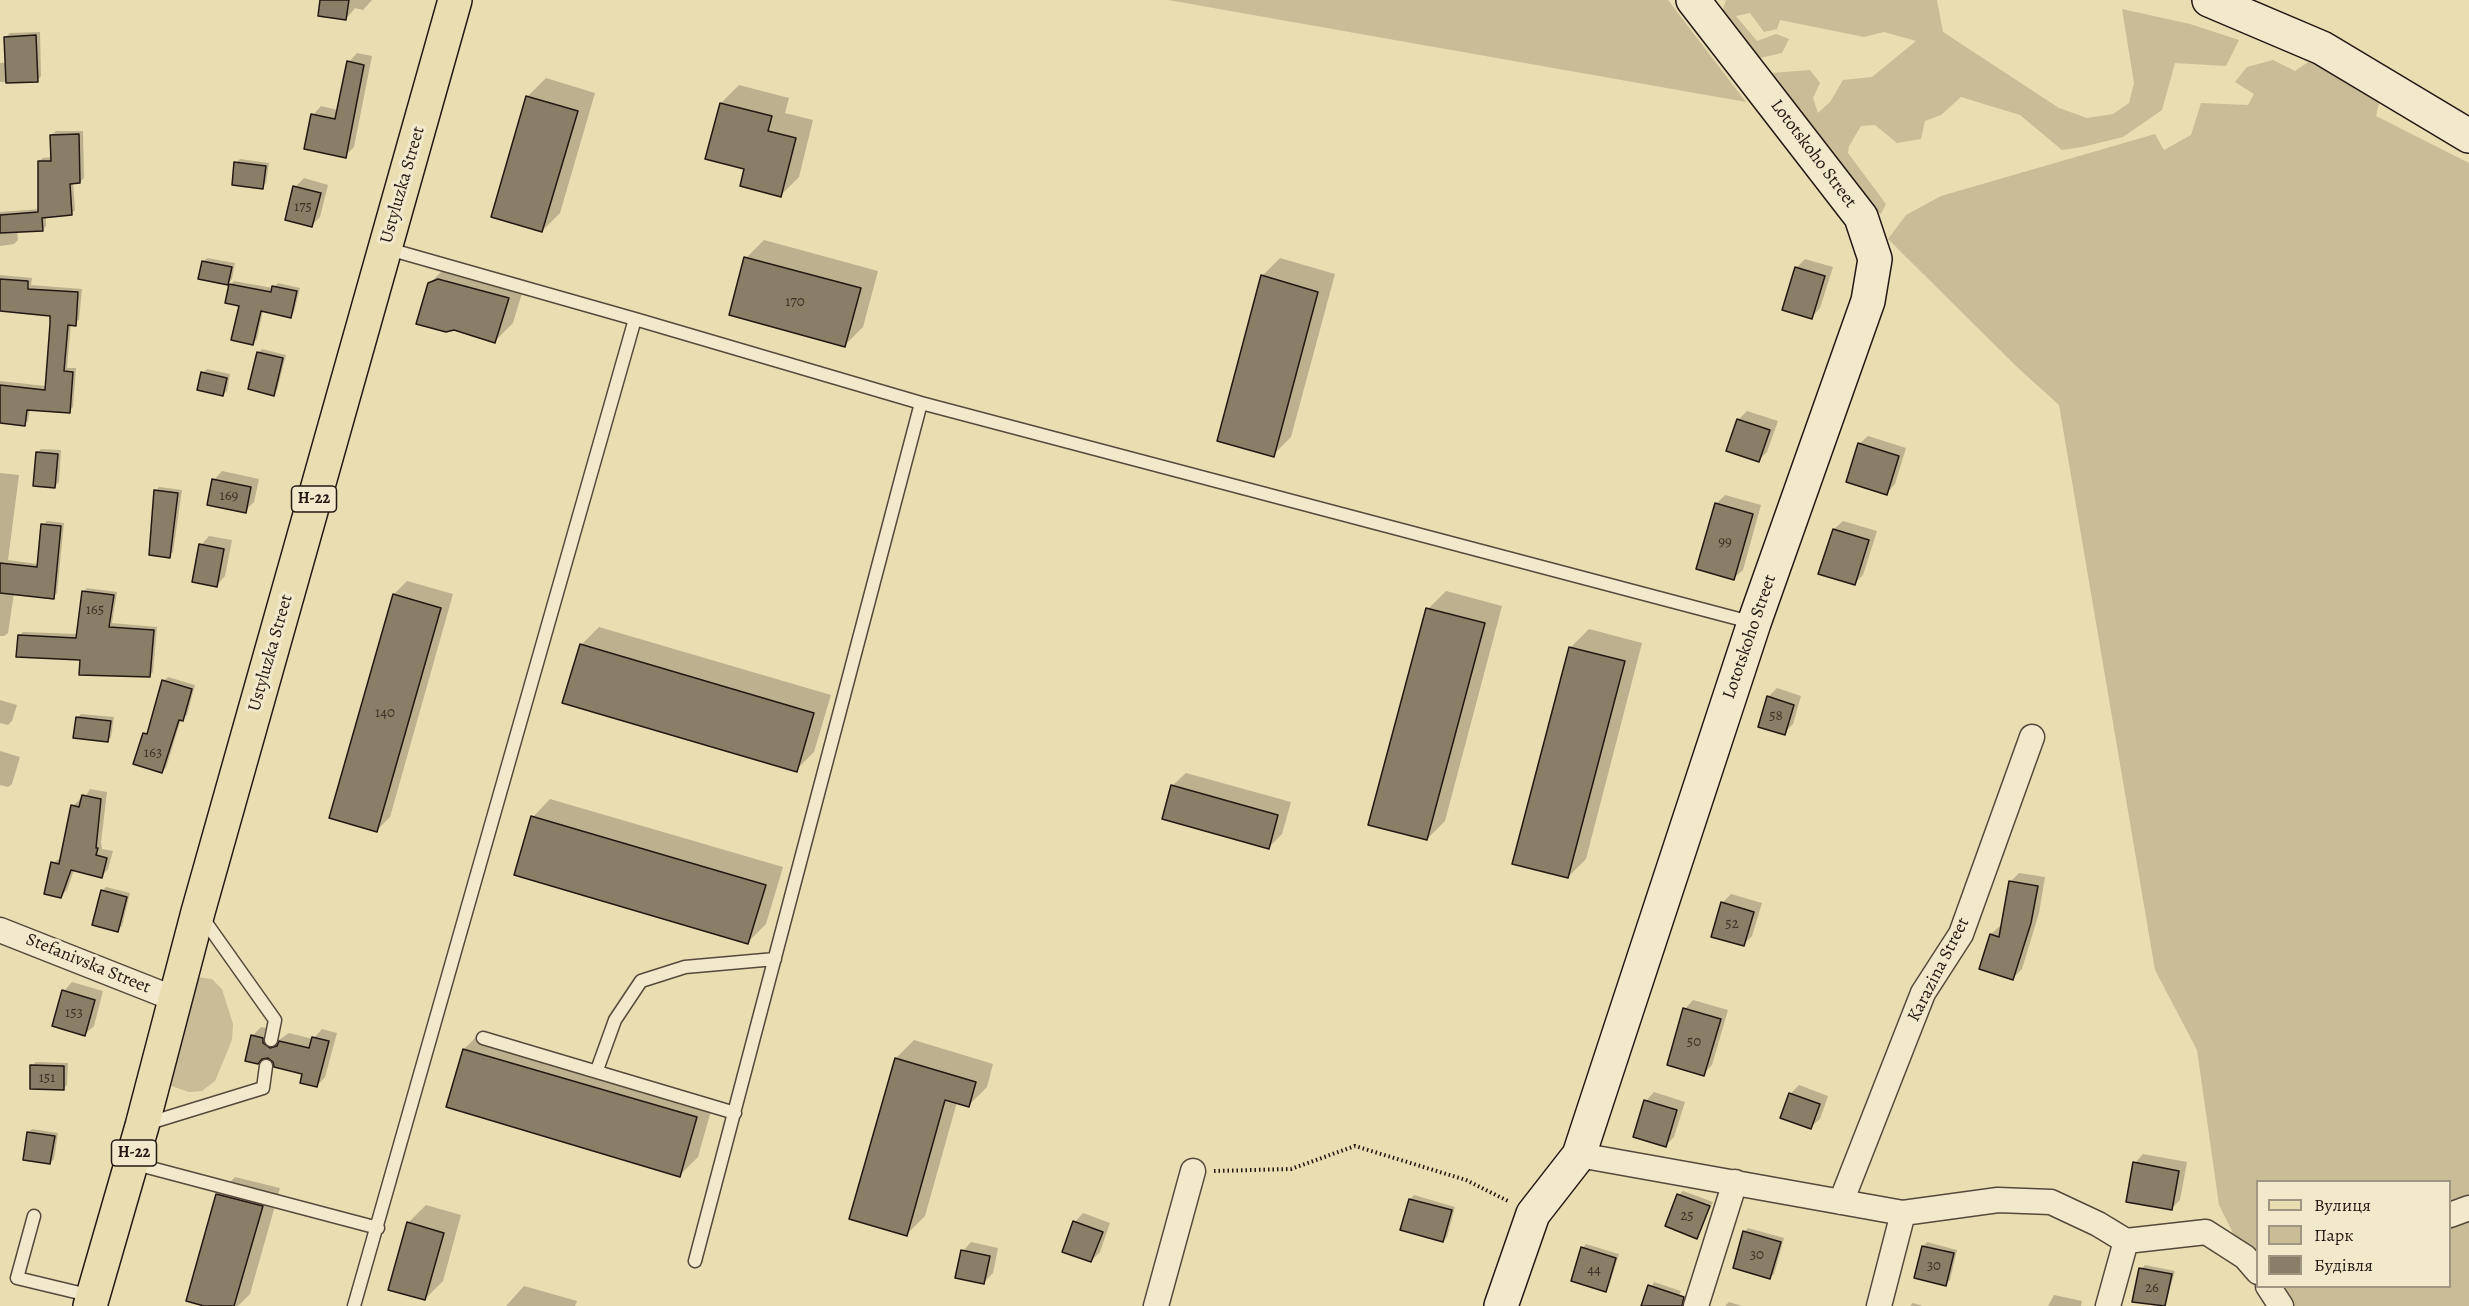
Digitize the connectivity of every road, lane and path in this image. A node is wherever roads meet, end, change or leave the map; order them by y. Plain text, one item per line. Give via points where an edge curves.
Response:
1 (455, 0) edge
2 (1693, 0) edge
3 (2209, 0) edge
4 (2464, 132) edge
5 (385, 248) junction
6 (634, 319) junction
7 (921, 403) junction
8 (1754, 623) junction
9 (2032, 736) dead end
10 (198, 912) junction
11 (0, 930) edge
12 (775, 959) junction
13 (175, 999) junction
14 (483, 1038) dead end
15 (271, 1040) dead end
16 (266, 1066) dead end
17 (597, 1070) junction
18 (735, 1113) junction
19 (142, 1125) junction
20 (1579, 1155) junction
21 (131, 1163) junction
22 (1193, 1171) joint
23 (1735, 1182) junction
24 (1841, 1202) junction
25 (2469, 1208) edge
26 (1903, 1213) junction
27 (1533, 1214) junction
28 (2451, 1215) edge
29 (34, 1216) dead end
30 (378, 1228) junction
31 (2126, 1241) junction
32 (695, 1261) dead end
33 (2256, 1270) edge
34 (2269, 1288) edge
35 (92, 1301) edge
36 (354, 1306) edge
37 (1156, 1306) edge
38 (1502, 1306) edge
39 (1696, 1306) edge
40 (1880, 1306) edge
41 (2108, 1306) edge
42 (2281, 1306) edge

1 - 5 main road, Ustyluzka Street / Н-22
2 - 8 street, Lototskoho Street via 1861,217 1875,259 1868,301
3 - 4 street via 2322,48
5 - 6 lane
5 - 10 main road, Ustyluzka Street / Н-22
6 - 7 lane
6 - 30 lane
7 - 8 lane
7 - 12 lane
8 - 20 street, Lototskoho Street
9 - 24 street, Karazina Street via 1961,934 1923,993
10 - 13 main road, Ustyluzka Street / Н-22
10 - 15 lane via 275,1020
11 - 13 street, Stefanivska Street
12 - 17 lane via 685,968 641,981 615,1020
12 - 18 lane
13 - 19 main road, Ustyluzka Street / Н-22
14 - 17 lane
16 - 19 lane via 263,1088
17 - 18 lane
18 - 32 lane
19 - 21 main road, Ustyluzka Street / Н-22
20 - 23 street
20 - 27 street, Lototskoho Street
21 - 30 lane
21 - 35 main road, Ustyluzka Street / Н-22
22 - 27 path via 1292,1168 1355,1146 1466,1180
22 - 37 street
23 - 24 street
23 - 39 street
24 - 26 street
25 - 28 street
26 - 31 street via 1998,1200 2051,1202
26 - 40 street
27 - 38 street, Lototskoho Street
29 - 35 lane via 17,1278
30 - 36 lane
31 - 33 street via 2206,1232 2245,1257
31 - 41 street
34 - 42 street

